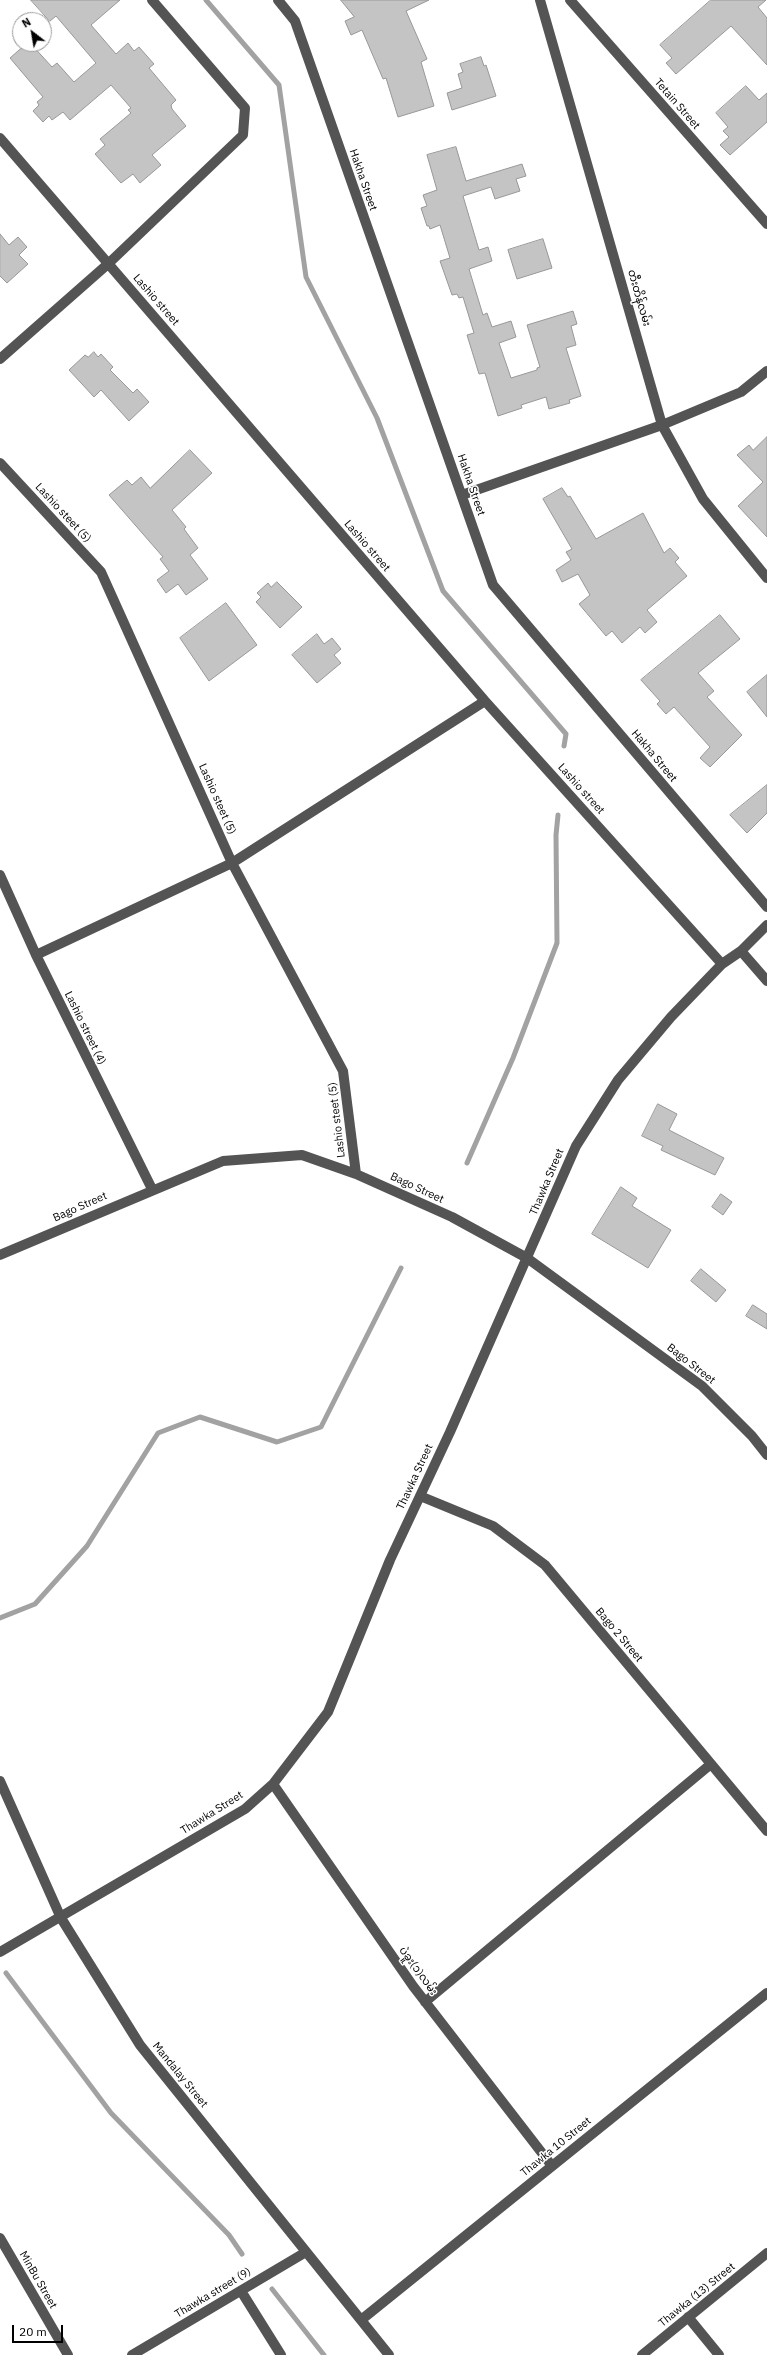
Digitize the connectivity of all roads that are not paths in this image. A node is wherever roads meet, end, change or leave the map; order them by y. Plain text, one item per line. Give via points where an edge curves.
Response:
1 (152, 0) edge
2 (278, 0) edge
3 (540, 0) edge
4 (570, 0) edge
5 (0, 138) edge
6 (767, 224) edge
7 (109, 263) junction
8 (0, 359) edge
9 (767, 371) edge
10 (662, 425) junction
11 (0, 463) edge
12 (462, 495) junction
13 (767, 578) edge
14 (486, 702) junction
15 (232, 863) junction
16 (0, 875) edge
17 (767, 907) edge
18 (767, 925) edge
19 (741, 950) junction
20 (36, 955) junction
21 (722, 964) junction
22 (767, 981) edge
23 (356, 1174) junction
24 (152, 1189) junction
25 (0, 1255) edge
26 (527, 1258) junction
27 (767, 1455) edge
28 (420, 1496) junction
29 (711, 1764) junction
30 (0, 1781) edge
31 (273, 1784) junction
32 (767, 1831) edge
33 (61, 1918) junction
34 (0, 1952) edge
35 (767, 1993) edge
36 (425, 2002) junction
37 (552, 2166) junction
38 (0, 2238) edge
39 (306, 2252) junction
40 (767, 2253) edge
41 (241, 2290) junction
42 (688, 2317) junction
43 (361, 2320) junction
44 (68, 2355) edge
45 (132, 2355) edge
46 (281, 2355) edge
47 (388, 2355) edge
48 (642, 2355) edge
49 (719, 2355) edge

1 - 7 street via 245,108 243,135
2 - 12 street, Hakha Street via 295,21
3 - 10 street, တီးတိန်လမ်း
4 - 6 street, Tetain Street
5 - 7 street, Lashio street
7 - 8 street
7 - 14 street, Lashio street
9 - 10 street via 741,392
10 - 12 street
10 - 13 street, တီးတိန်လမ်း via 703,499
11 - 15 street, Lashio steet (5) via 101,572
12 - 17 street, Hakha Street via 493,585
14 - 15 street
14 - 21 street, Lashio street
15 - 20 street
15 - 23 street, Lashio steet (5) via 344,1071
16 - 20 street, Lashio street (4)
18 - 19 street, Thawka Street
19 - 21 street, Thawka Street
19 - 22 street
20 - 24 street, Lashio street (4)
21 - 26 street, Thawka Street via 670,1017 618,1080 576,1146
23 - 24 street, Bago Street via 302,1155 222,1161
23 - 26 street, Bago Street via 452,1217
24 - 25 street, Bago Street
26 - 27 street, Bago Street via 702,1386 752,1436
26 - 28 street, Thawka Street
28 - 29 street, Bago 2 Street via 493,1526 545,1565
28 - 31 street, Thawka Street via 390,1560 328,1712
29 - 32 street, Bago 2 Street
29 - 36 street
30 - 33 street, Mandalay Street
31 - 33 street, Thawka Street via 245,1809
31 - 36 street, ပဲခူး(၁)လမ်း
33 - 34 street, Thawka Street
33 - 39 street, Mandalay Street via 140,2045
35 - 37 street, Thawka 10 Street
36 - 37 street, ပဲခူး(၁)လမ်း
37 - 43 street, Thawka 10 Street
38 - 44 street, MinBu Street
39 - 41 street, Thawka street (9)
39 - 43 street, Mandalay Street
40 - 42 street, Thawka (13) Street
41 - 45 street, Thawka street (9)
41 - 46 street
42 - 48 street, Thawka (13) Street
42 - 49 street
43 - 47 street, Mandalay Street

